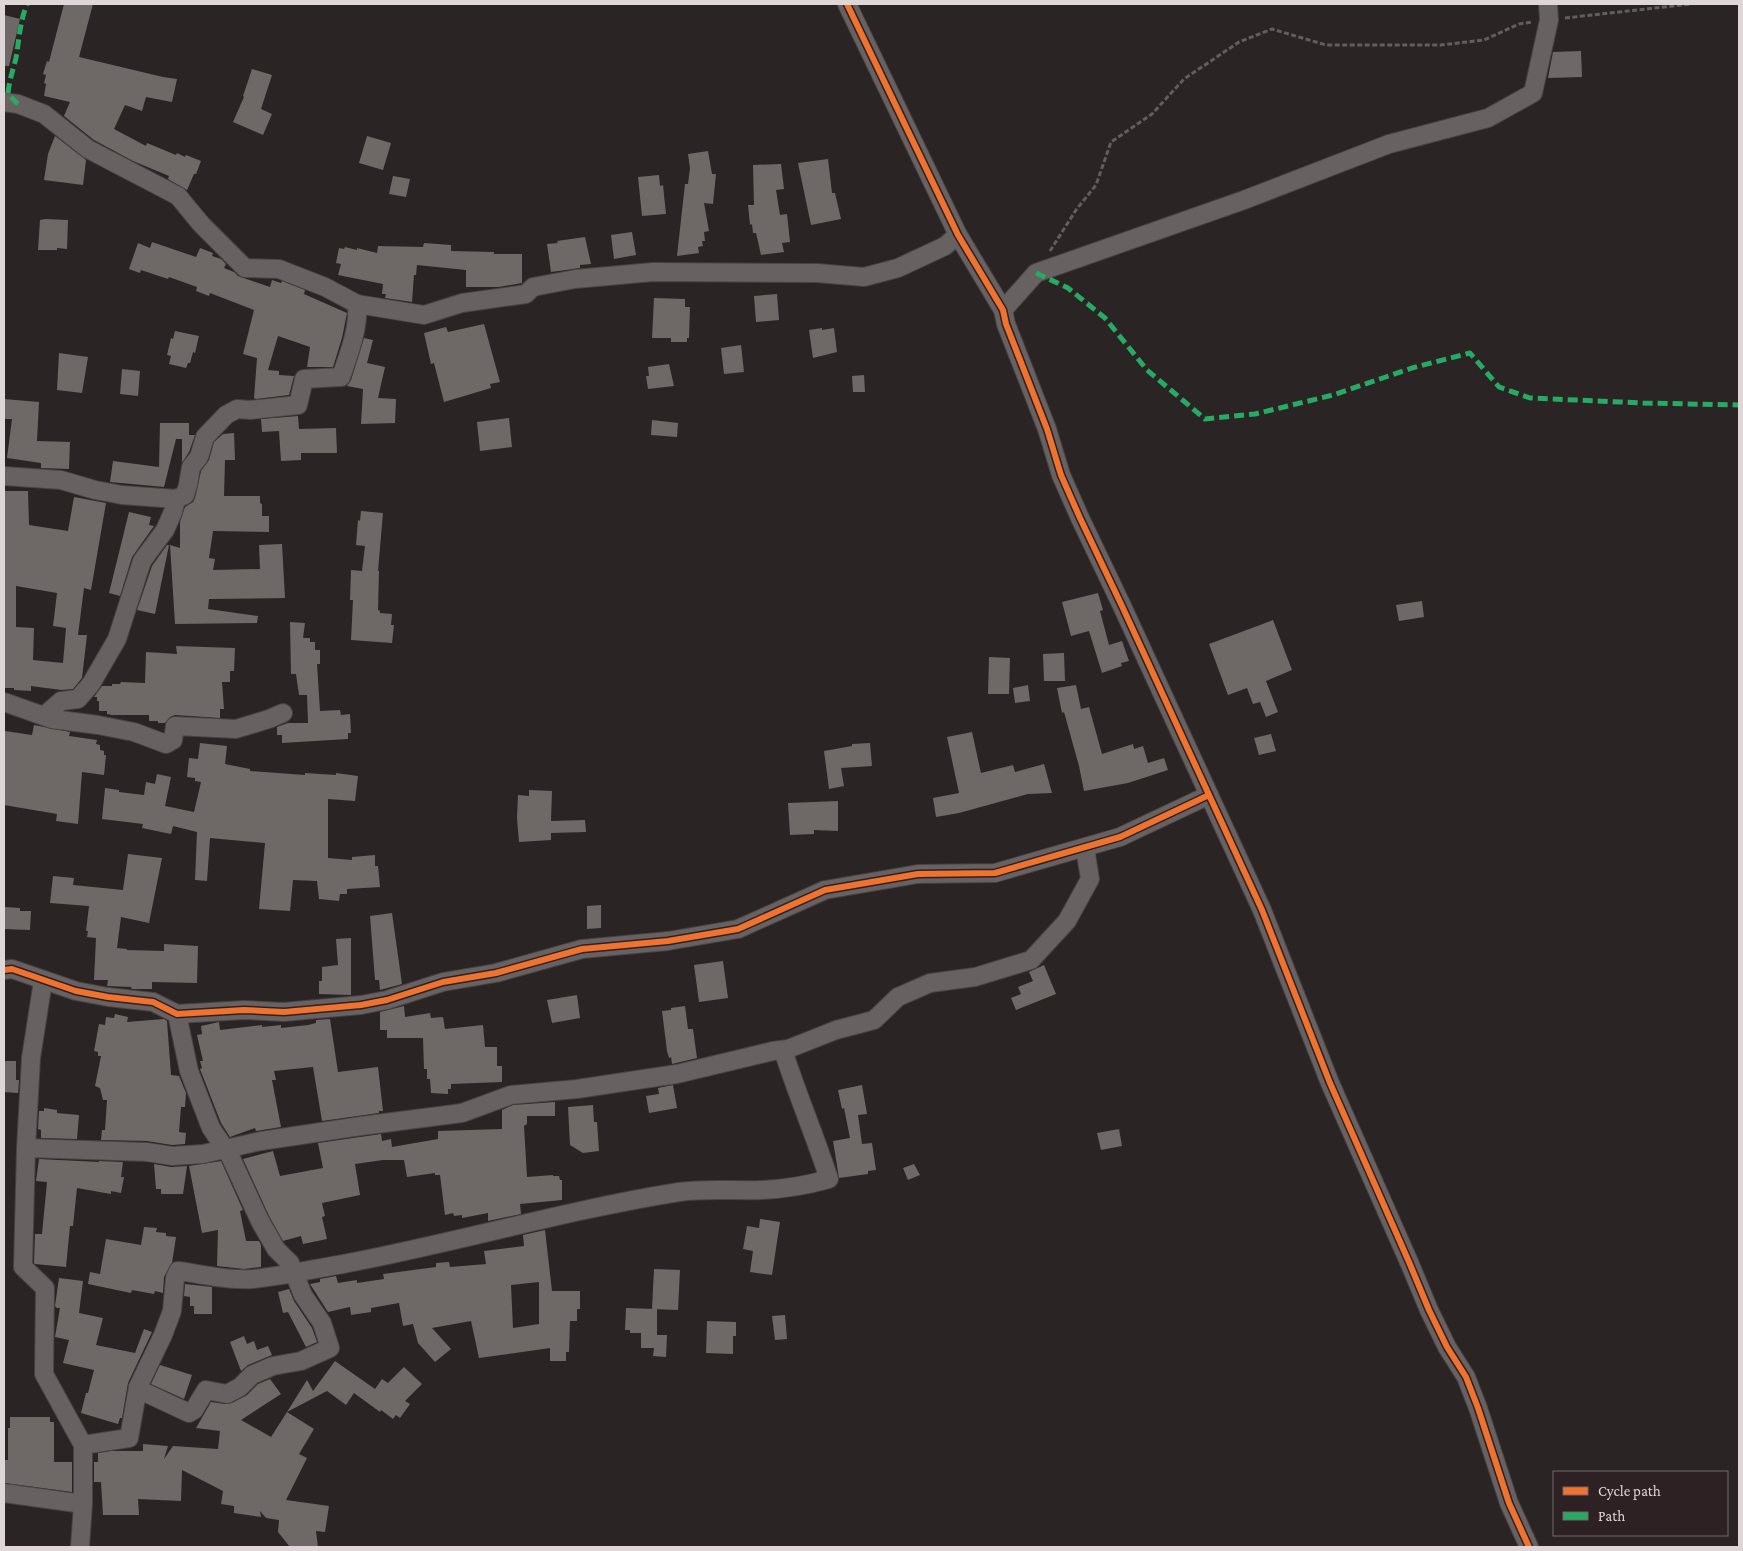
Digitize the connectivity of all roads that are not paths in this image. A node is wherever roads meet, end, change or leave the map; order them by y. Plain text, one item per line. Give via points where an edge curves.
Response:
1 (847, 4) edge
2 (1549, 12) edge
3 (4, 102) edge
4 (958, 236) junction
5 (357, 304) junction
6 (1002, 310) junction
7 (4, 476) edge
8 (176, 499) junction
9 (4, 702) edge
10 (283, 713) dead end
11 (44, 716) junction
12 (1209, 795) junction
13 (1084, 848) junction
14 (4, 970) edge
15 (43, 980) junction
16 (177, 1014) junction
17 (783, 1050) junction
18 (26, 1148) junction
19 (226, 1150) junction
20 (294, 1273) junction
21 (138, 1386) junction
22 (83, 1445) junction
23 (4, 1493) edge
24 (83, 1504) junction
25 (80, 1547) edge
26 (1529, 1547) edge

1 - 4 street
2 - 6 street via 1533,93 1488,118 1389,144 1244,200 1036,273
3 - 5 street via 44,114 88,149 178,196 245,268 279,269
4 - 5 street via 945,246 898,268 864,277 817,273 653,272 575,279 534,287 526,294 462,303 424,316
4 - 6 street
5 - 8 street via 356,331 341,377 304,379 298,405 237,409 226,415 205,437 199,457 191,467 185,495
6 - 12 street via 1047,429 1060,474
7 - 8 street via 61,480 95,490
8 - 11 street via 165,530 142,561 117,639 91,684 78,699 61,701
9 - 11 street
10 - 11 street via 236,729 175,726 174,740 166,744 134,732
12 - 13 street via 1120,837
12 - 26 street via 1262,910 1330,1083 1429,1310 1466,1377 1509,1503
13 - 16 street via 995,873 918,874 825,890 738,929 668,941 582,949 361,1005 284,1012 244,1010
13 - 17 street via 1090,880 1067,921 1031,960 975,977 930,983 898,997 874,1020
14 - 15 street via 12,969
15 - 16 street via 76,991 153,1002
15 - 18 street via 31,1058
16 - 19 street via 189,1071 211,1128
17 - 19 street via 677,1074 511,1095 462,1113 261,1141
17 - 20 street via 829,1179 763,1190 714,1188 680,1192
18 - 19 street via 147,1152 172,1156
18 - 22 street via 24,1267 45,1288 44,1374
19 - 20 street via 260,1221
20 - 21 street via 226,1279 178,1272 172,1311
20 - 21 street via 303,1295 322,1323 330,1348 301,1361 272,1366 252,1375 227,1394 206,1390 189,1413 142,1391
21 - 22 street via 129,1438
22 - 24 street
23 - 24 street
24 - 25 street

